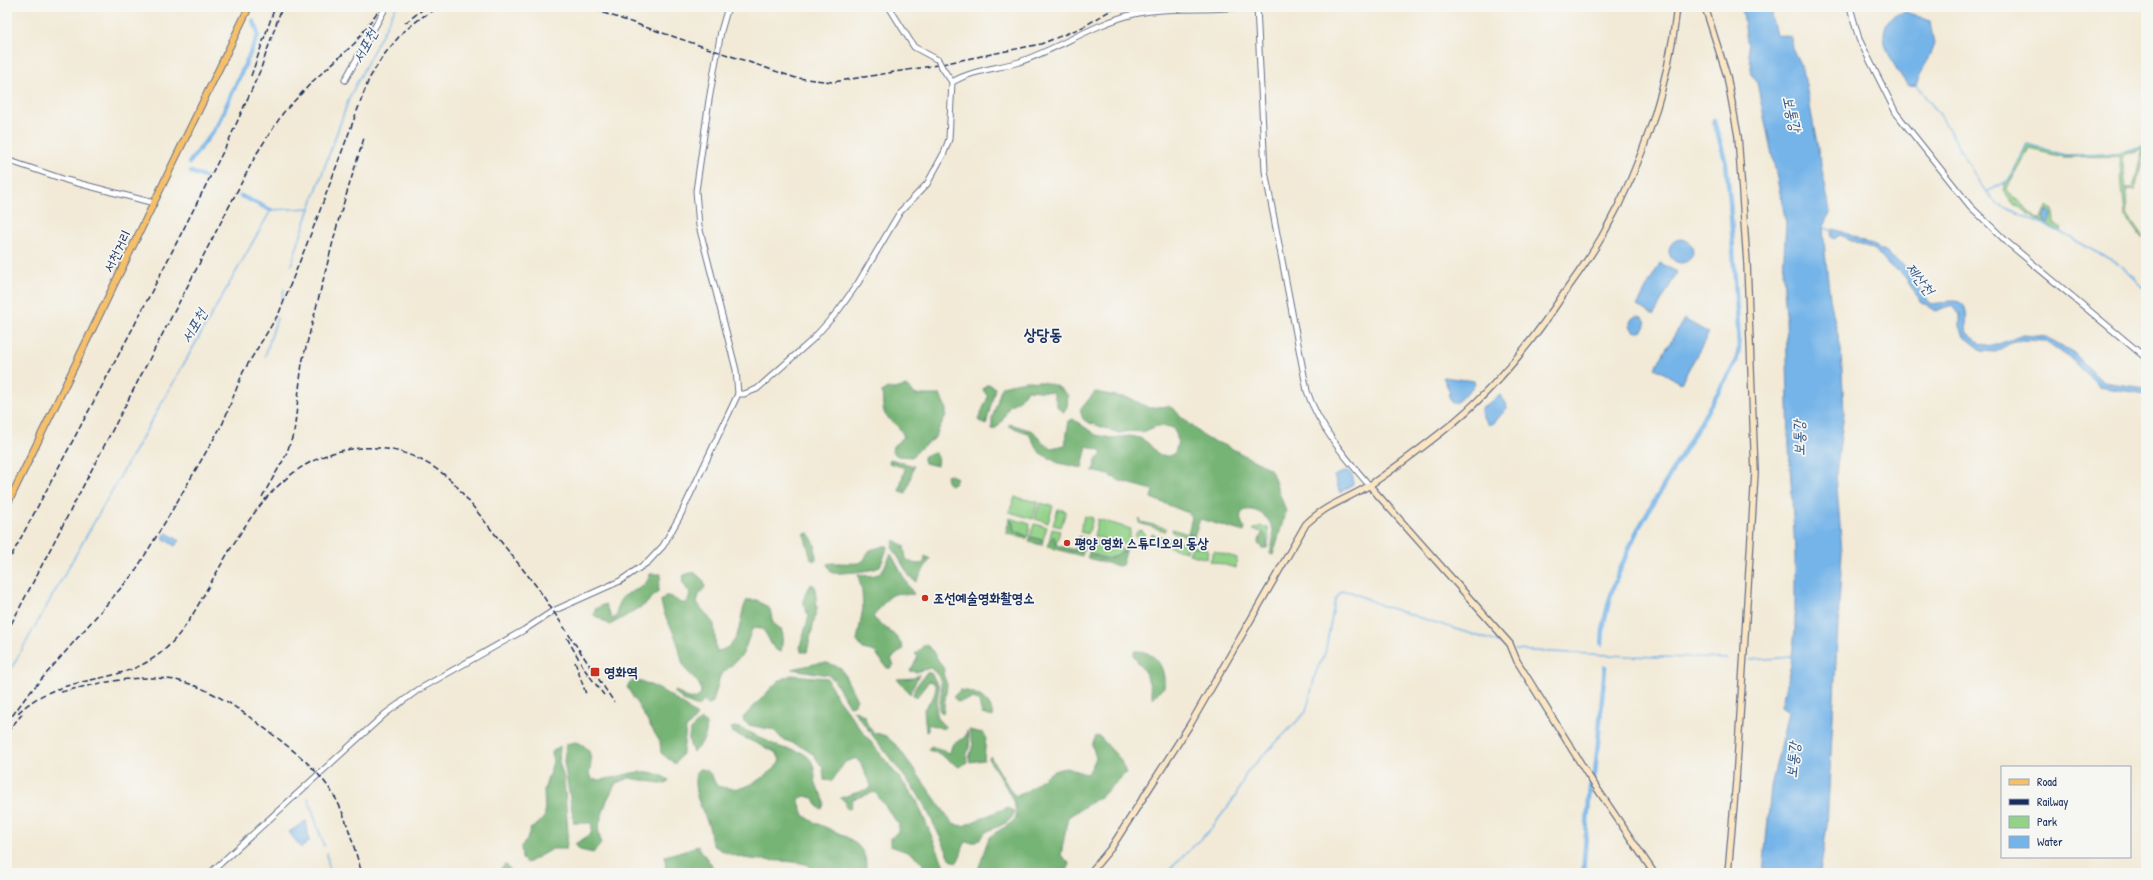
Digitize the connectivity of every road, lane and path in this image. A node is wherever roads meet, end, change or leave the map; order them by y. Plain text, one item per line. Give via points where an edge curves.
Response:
1 (249, 7) edge
2 (386, 7) edge
3 (728, 7) edge
4 (889, 7) edge
5 (1243, 7) edge
6 (1257, 7) edge
7 (1677, 7) edge
8 (1705, 7) edge
9 (1850, 7) edge
10 (345, 80) dead end
11 (952, 82) junction
12 (7, 160) edge
13 (154, 203) junction
14 (2146, 358) edge
15 (738, 394) junction
16 (1369, 485) junction
17 (7, 505) edge
18 (210, 873) edge
19 (1090, 873) edge
20 (1654, 873) edge
21 (1728, 873) edge

1 - 13 main road, 서천거리
2 - 10 street
3 - 15 street via 721,31 709,100 696,191 699,226 736,370
4 - 11 street, bridge via 914,47 938,60
5 - 11 street via 1134,14 1018,62 964,75
6 - 16 street via 1262,146 1266,178 1307,391 1317,416
7 - 16 main road via 1674,37 1651,124 1617,209 1596,247 1551,313 1495,384 1444,430
8 - 21 main road via 1727,76 1738,136 1747,263 1755,473
9 - 14 street via 1859,39 1896,113 1970,206 2008,243
11 - 15 street via 949,139 944,154 927,184 900,212 838,312 812,340 757,389
12 - 13 street via 54,176
13 - 17 main road, 서천거리
15 - 18 street via 680,516 663,546 648,562 620,581 553,611 418,690 385,714
16 - 19 main road via 1317,513 1306,524 1191,723 1111,848
16 - 20 main road via 1510,644 1588,775

